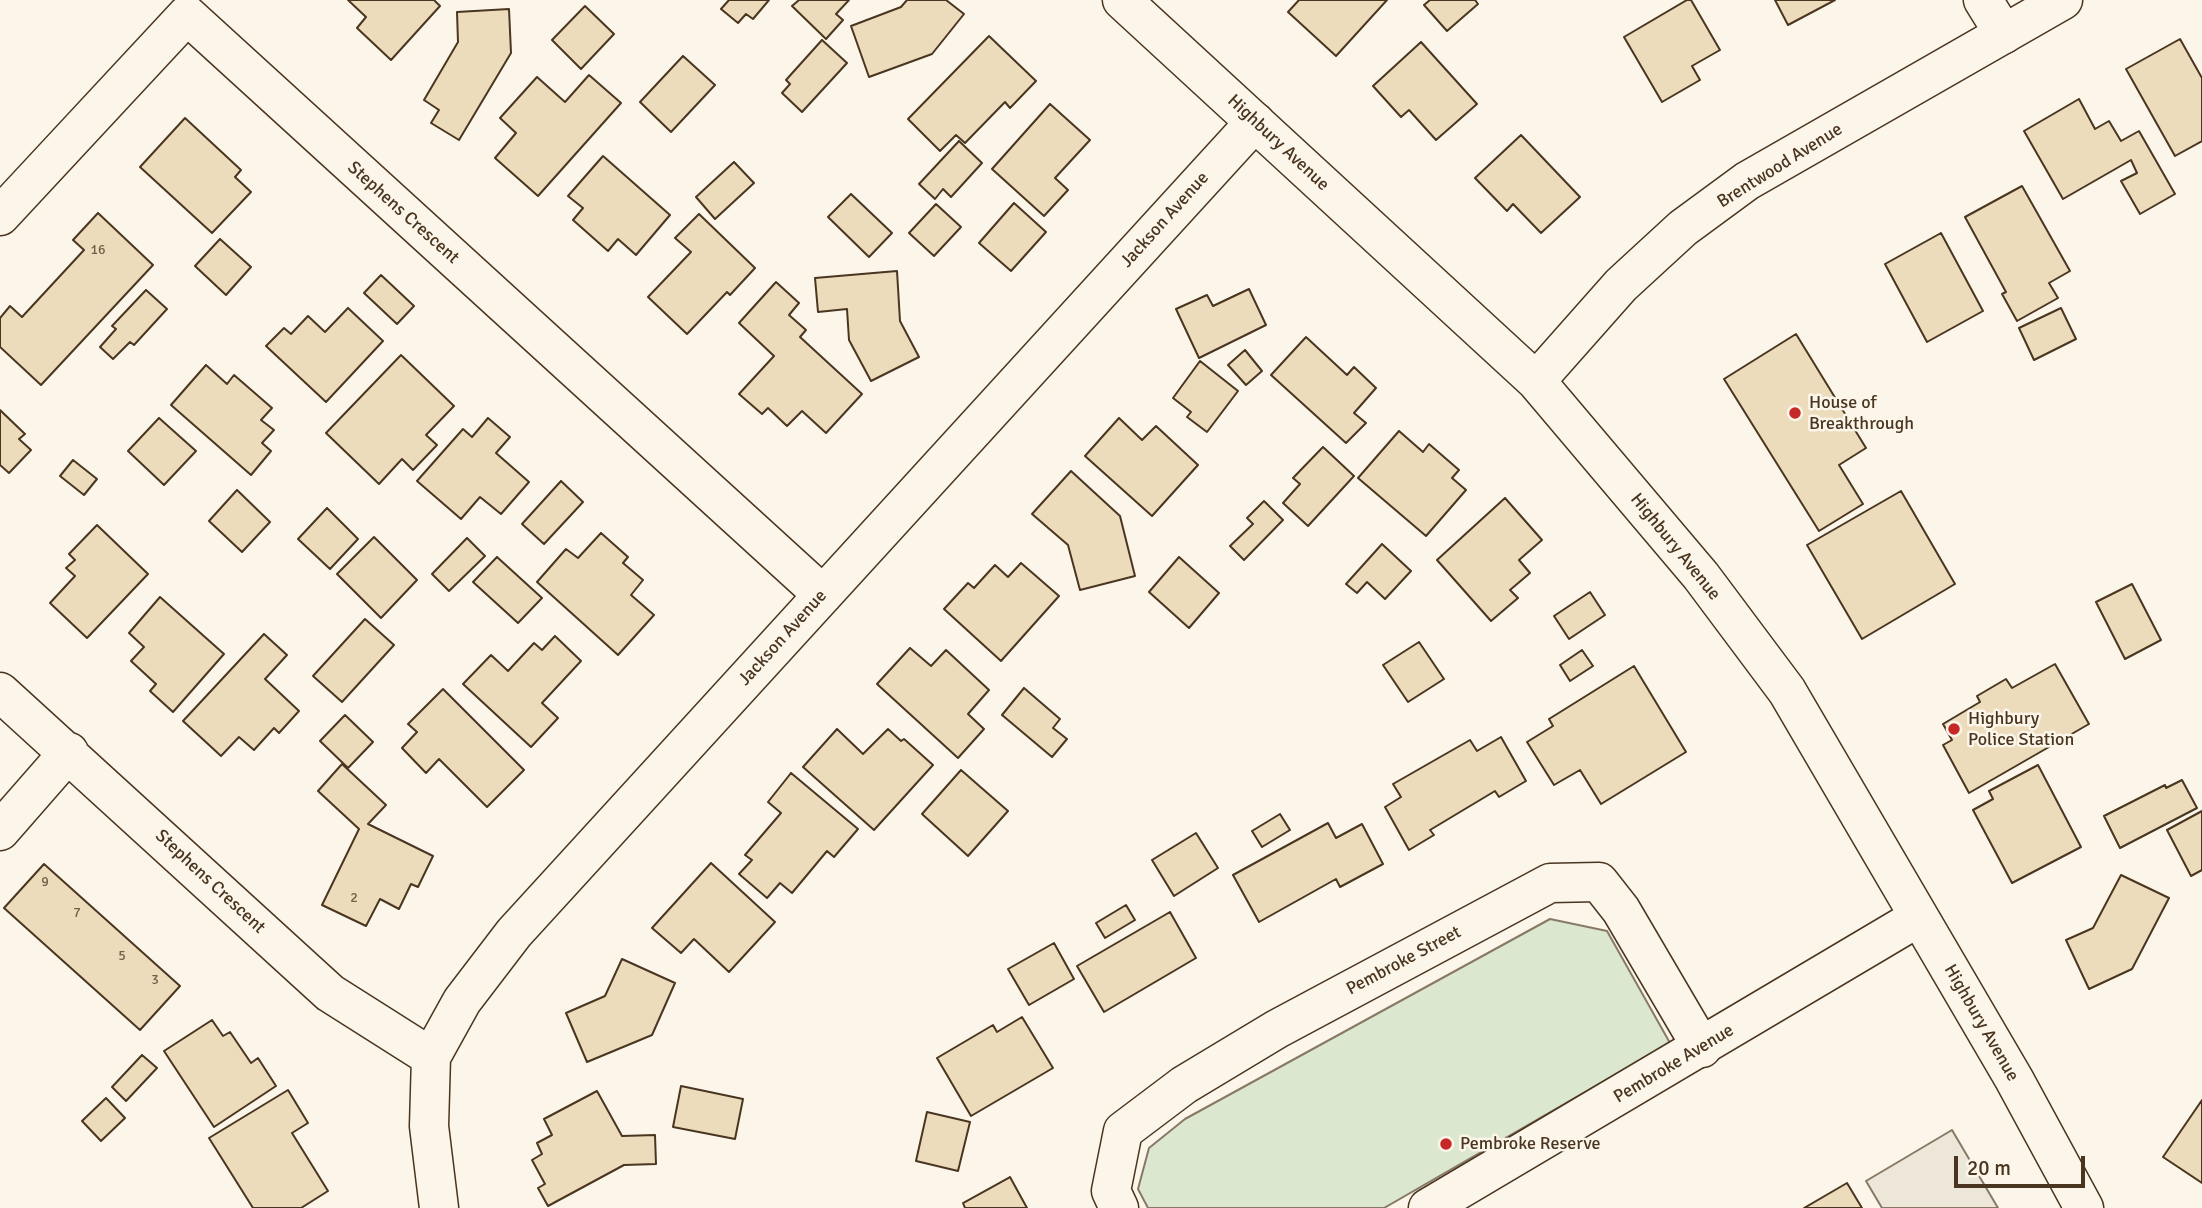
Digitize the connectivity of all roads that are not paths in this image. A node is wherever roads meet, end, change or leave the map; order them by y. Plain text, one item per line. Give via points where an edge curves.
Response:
1 (1122, 0) edge
2 (1983, 0) edge
3 (2063, 0) edge
4 (2004, 34) junction
5 (1255, 122) junction
6 (0, 216) edge
7 (1536, 381) junction
8 (823, 595) junction
9 (0, 692) edge
10 (69, 752) junction
11 (0, 831) edge
12 (1919, 917) junction
13 (1702, 1048) junction
14 (431, 1057) junction
15 (439, 1208) edge
16 (1119, 1208) edge
17 (1428, 1208) edge
18 (2084, 1208) edge

1 - 5 street, Highbury Avenue
2 - 4 street
3 - 4 street, Brentwood Avenue
4 - 7 street, Brentwood Avenue via 1747,181 1694,220 1621,285
5 - 7 street, Highbury Avenue
5 - 8 street, Jackson Avenue
6 - 8 street, Stephens Crescent via 187,15
7 - 12 street, Highbury Avenue via 1701,576 1787,691
8 - 14 street, Jackson Avenue via 514,933 462,1001
9 - 10 street, Stephens Crescent
10 - 11 street
10 - 14 street, Stephens Crescent via 330,993
12 - 13 street, Pembroke Avenue
12 - 18 street, Highbury Avenue
13 - 16 street, Pembroke Street via 1621,910 1599,882 1550,883 1277,1029 1184,1085 1133,1123 1123,1131 1111,1191
13 - 17 street, Pembroke Avenue
14 - 15 street, Jackson Avenue via 429,1126

